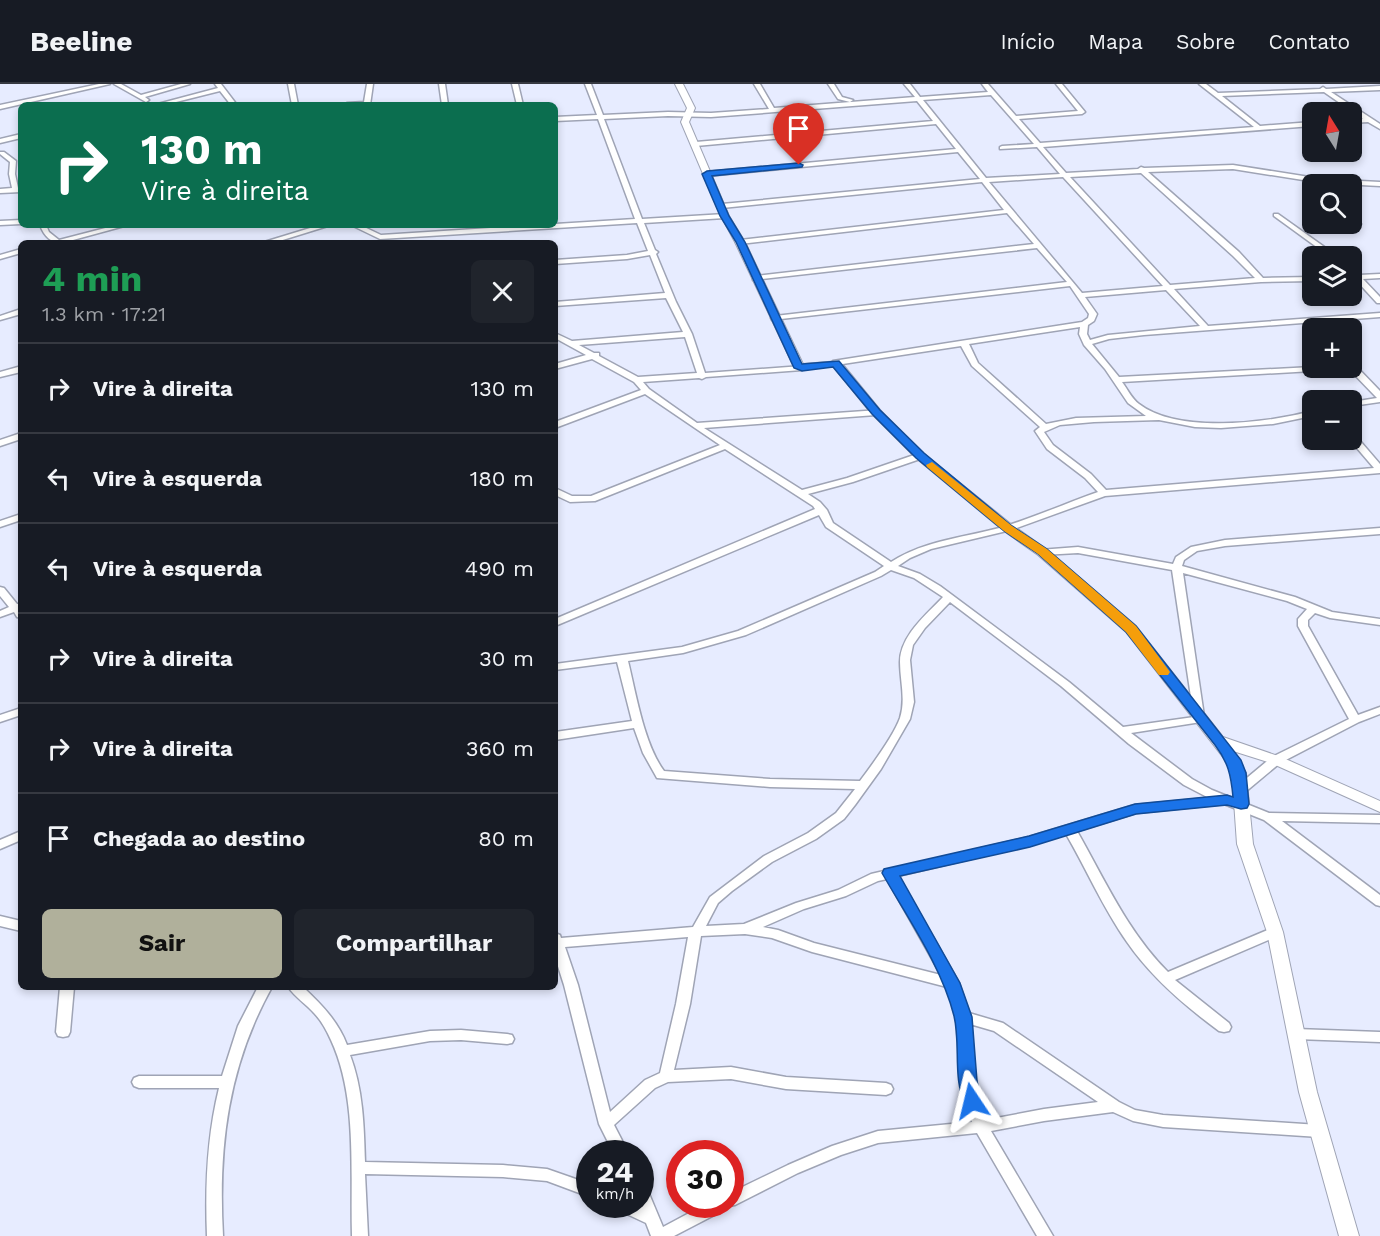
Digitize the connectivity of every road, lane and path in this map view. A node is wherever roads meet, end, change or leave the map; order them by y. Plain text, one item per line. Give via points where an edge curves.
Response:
1 (107, 84) edge
2 (117, 84) edge
3 (187, 84) edge
4 (291, 84) edge
5 (370, 84) edge
6 (442, 84) edge
7 (515, 84) edge
8 (588, 84) edge
9 (679, 84) edge
10 (757, 84) edge
11 (831, 84) edge
12 (907, 84) edge
13 (985, 84) edge
14 (1059, 84) edge
15 (1202, 84) edge
16 (1316, 84) edge
17 (219, 87) edge
18 (1380, 88) edge
19 (1325, 90) junction
20 (992, 93) junction
21 (1216, 94) junction
22 (140, 97) junction
23 (917, 97) junction
24 (840, 98) junction
25 (23, 102) edge
26 (150, 102) edge
27 (166, 102) edge
28 (232, 102) edge
29 (294, 102) edge
30 (367, 102) edge
31 (445, 102) edge
32 (519, 102) edge
33 (859, 102) junction
34 (18, 103) edge
35 (835, 105) junction
36 (0, 107) edge
37 (773, 111) junction
38 (688, 115) junction
39 (599, 117) junction
40 (1012, 118) junction
41 (558, 120) edge
42 (1362, 120) edge
43 (1370, 120) junction
44 (939, 123) junction
45 (1302, 125) edge
46 (1380, 127) edge
47 (1259, 128) junction
48 (18, 137) edge
49 (0, 141) edge
50 (696, 144) junction
51 (1039, 146) junction
52 (1002, 148) dead end
53 (960, 150) junction
54 (2, 153) dead end
55 (1141, 169) junction
56 (707, 174) junction
57 (1065, 175) junction
58 (1302, 178) edge
59 (985, 180) junction
60 (1362, 184) edge
61 (1380, 184) edge
62 (18, 190) edge
63 (0, 191) edge
64 (723, 211) junction
65 (1009, 211) junction
66 (1276, 215) dead end
67 (639, 220) junction
68 (18, 222) edge
69 (0, 223) edge
70 (558, 226) edge
71 (43, 228) edge
72 (112, 228) edge
73 (318, 228) edge
74 (360, 228) edge
75 (488, 228) edge
76 (456, 229) edge
77 (380, 239) edge
78 (54, 240) edge
79 (64, 240) edge
80 (276, 240) edge
81 (740, 242) junction
82 (1039, 246) junction
83 (1319, 246) edge
84 (18, 252) edge
85 (654, 252) junction
86 (0, 257) edge
87 (627, 257) junction
88 (657, 260) junction
89 (558, 262) edge
90 (1380, 276) edge
91 (1362, 277) edge
92 (756, 278) junction
93 (1302, 279) edge
94 (1261, 280) junction
95 (1072, 284) junction
96 (1362, 284) edge
97 (1166, 287) junction
98 (670, 295) junction
99 (1081, 295) junction
100 (1380, 302) edge
101 (558, 304) edge
102 (18, 313) edge
103 (1380, 315) edge
104 (0, 318) edge
105 (775, 318) junction
106 (1347, 318) edge
107 (1302, 322) edge
108 (1084, 324) junction
109 (1205, 327) junction
110 (688, 334) junction
111 (558, 337) edge
112 (573, 343) junction
113 (964, 343) junction
114 (1087, 343) junction
115 (596, 355) junction
116 (836, 363) junction
117 (558, 366) edge
118 (802, 368) junction
119 (18, 370) edge
120 (1302, 370) edge
121 (0, 375) edge
122 (702, 377) junction
123 (1362, 378) edge
124 (637, 380) junction
125 (1117, 380) junction
126 (646, 391) junction
127 (1380, 398) edge
128 (1362, 402) edge
129 (876, 412) junction
130 (1302, 416) edge
131 (1162, 418) junction
132 (558, 424) edge
133 (724, 424) junction
134 (695, 426) junction
135 (1044, 426) junction
136 (18, 437) edge
137 (0, 443) edge
138 (722, 443) junction
139 (1362, 448) edge
140 (920, 456) junction
141 (1380, 469) edge
142 (558, 493) edge
143 (802, 493) junction
144 (1104, 493) junction
145 (822, 510) junction
146 (18, 518) edge
147 (0, 524) edge
148 (1008, 528) junction
149 (1380, 531) edge
150 (1042, 552) junction
151 (890, 566) junction
152 (1177, 568) junction
153 (0, 590) edge
154 (948, 598) junction
155 (18, 609) edge
156 (1313, 609) junction
157 (18, 610) edge
158 (0, 614) edge
159 (558, 621) edge
160 (1380, 622) edge
161 (622, 659) junction
162 (558, 667) edge
163 (1380, 710) edge
164 (18, 712) edge
165 (1200, 717) junction
166 (0, 719) edge
167 (1355, 720) junction
168 (639, 724) junction
169 (1121, 731) junction
170 (558, 736) edge
171 (1220, 741) junction
172 (1276, 760) junction
173 (862, 785) junction
174 (1236, 798) junction
175 (1380, 807) edge
176 (1268, 817) junction
177 (1380, 819) edge
178 (1069, 828) junction
179 (18, 836) edge
180 (0, 845) edge
181 (890, 873) junction
182 (1380, 902) edge
183 (0, 921) edge
184 (18, 925) edge
185 (745, 929) junction
186 (698, 931) junction
187 (1275, 932) junction
188 (558, 940) edge
189 (558, 944) edge
190 (1167, 978) junction
191 (952, 983) junction
192 (67, 990) edge
193 (263, 990) edge
194 (298, 990) edge
195 (963, 1017) junction
196 (1224, 1027) dead end
197 (63, 1032) dead end
198 (1296, 1034) junction
199 (1380, 1037) edge
200 (507, 1039) dead end
201 (342, 1051) junction
202 (666, 1076) junction
203 (139, 1082) dead end
204 (228, 1082) junction
205 (886, 1089) dead end
206 (1114, 1106) junction
207 (606, 1124) junction
208 (981, 1127) junction
209 (1318, 1131) junction
210 (615, 1140) edge
211 (360, 1168) junction
212 (576, 1186) edge
213 (744, 1193) edge
214 (694, 1218) edge
215 (653, 1219) edge
216 (215, 1236) edge
217 (360, 1236) edge
218 (659, 1236) edge
219 (1046, 1236) edge
220 (1349, 1236) edge

1 - 25 street
2 - 22 street
3 - 22 street
4 - 29 street
5 - 30 street
6 - 31 street
7 - 32 street
8 - 39 street
9 - 38 street via 691,108
10 - 37 street
11 - 24 street
12 - 23 street
13 - 20 street
14 - 40 street via 1082,112
15 - 21 street
16 - 19 street
17 - 27 street
17 - 28 street
18 - 19 street
19 - 21 street
19 - 43 street
20 - 23 street
20 - 40 street
21 - 47 street
22 - 26 street
23 - 33 street
23 - 44 street
24 - 33 street
24 - 35 street
33 - 35 street
34 - 36 street
35 - 37 street
37 - 38 street
38 - 39 street
38 - 50 street via 685,122
39 - 41 street
39 - 67 street
40 - 51 street
42 - 43 street
43 - 46 street
44 - 50 street
44 - 53 street
45 - 47 street
47 - 51 street
48 - 49 street
50 - 56 street
51 - 52 street
51 - 57 street
53 - 56 street
53 - 59 street
54 - 62 street via 13,161 12,174
55 - 57 street
55 - 58 street via 1233,167
55 - 94 street
56 - 64 street
57 - 59 street
57 - 97 street
59 - 64 street
59 - 65 street
60 - 61 street
62 - 63 street
64 - 67 street
64 - 81 street
65 - 81 street
65 - 82 street
66 - 83 street
67 - 70 street
67 - 85 street
68 - 69 street
71 - 78 street
72 - 79 street
73 - 80 street
74 - 77 street
75 - 76 street
76 - 77 street
81 - 92 street
82 - 92 street
82 - 95 street
84 - 86 street
85 - 87 street
85 - 88 street
87 - 88 street
87 - 89 street
88 - 98 street
90 - 91 street
92 - 105 street
93 - 94 street
94 - 97 street
95 - 99 street
95 - 105 street
96 - 100 street
97 - 99 street
97 - 109 street
98 - 101 street
98 - 110 street
99 - 108 street via 1093,314
102 - 104 street
103 - 106 street
105 - 118 street
107 - 109 street
108 - 113 street
108 - 114 street
109 - 114 street via 1114,336
110 - 112 street
110 - 122 street
111 - 112 street
112 - 115 street
113 - 116 street
113 - 135 street via 975,364
114 - 125 street
115 - 117 street
115 - 124 street
116 - 118 street
116 - 129 street
118 - 122 street
119 - 121 street
120 - 125 street
122 - 124 street
123 - 127 street
124 - 126 street
125 - 131 street via 1135,405
126 - 132 street
126 - 134 street
127 - 128 street
129 - 133 street
129 - 140 street
130 - 131 street via 1217,426
131 - 135 street via 1087,420
133 - 134 street
133 - 138 street
134 - 138 street
135 - 144 street via 1039,434 1050,447
136 - 137 street
138 - 142 street via 592,499 570,499
138 - 143 street
139 - 141 street
140 - 143 street
140 - 148 street
141 - 144 street
143 - 145 street
144 - 148 street
145 - 151 street via 829,525
145 - 159 street
146 - 147 street
148 - 150 street
148 - 151 street via 928,547
149 - 152 street via 1225,543 1194,549 1179,560
150 - 152 street via 1078,550
150 - 165 street via 1136,634
151 - 154 street via 917,576
151 - 161 street via 742,633 683,650
152 - 156 street via 1292,599
152 - 165 street
153 - 155 street
154 - 169 street via 1065,684
154 - 173 street via 908,645 905,660 909,702 905,719
156 - 160 street
156 - 167 street via 1303,619 1303,627
157 - 158 street
161 - 162 street
161 - 168 street
163 - 167 street
164 - 166 street
165 - 169 street
165 - 171 street
167 - 172 street
168 - 170 street
168 - 173 street via 654,769 666,776
169 - 174 street via 1188,782
171 - 172 street
171 - 174 street via 1239,773
172 - 174 street
172 - 175 street
173 - 186 street via 840,816 728,888 706,913
174 - 176 street
174 - 178 street via 1135,809
174 - 187 street via 1245,844
176 - 177 street
176 - 182 street
178 - 181 street via 1030,841
178 - 190 street via 1122,925
179 - 180 street
181 - 185 street
181 - 191 street
183 - 184 street
185 - 186 street
185 - 191 street via 773,933
186 - 188 street
186 - 202 street via 693,939
187 - 190 street
187 - 198 street
189 - 207 street
190 - 196 street
191 - 195 street
192 - 197 street
193 - 204 street via 247,1018
194 - 201 street via 325,1017
195 - 206 street via 998,1027
195 - 208 street via 968,1081
198 - 199 street
198 - 209 street
200 - 201 street via 430,1036
201 - 211 street via 351,1072
202 - 205 street via 731,1073 786,1083
202 - 207 street via 650,1084
203 - 204 street
204 - 216 street via 214,1167
206 - 208 street
206 - 209 street via 1133,1115 1163,1121
207 - 210 street
208 - 213 street via 878,1137 837,1150
208 - 219 street
209 - 220 street
211 - 212 street via 514,1172 547,1175
211 - 217 street
214 - 218 street
215 - 218 street

